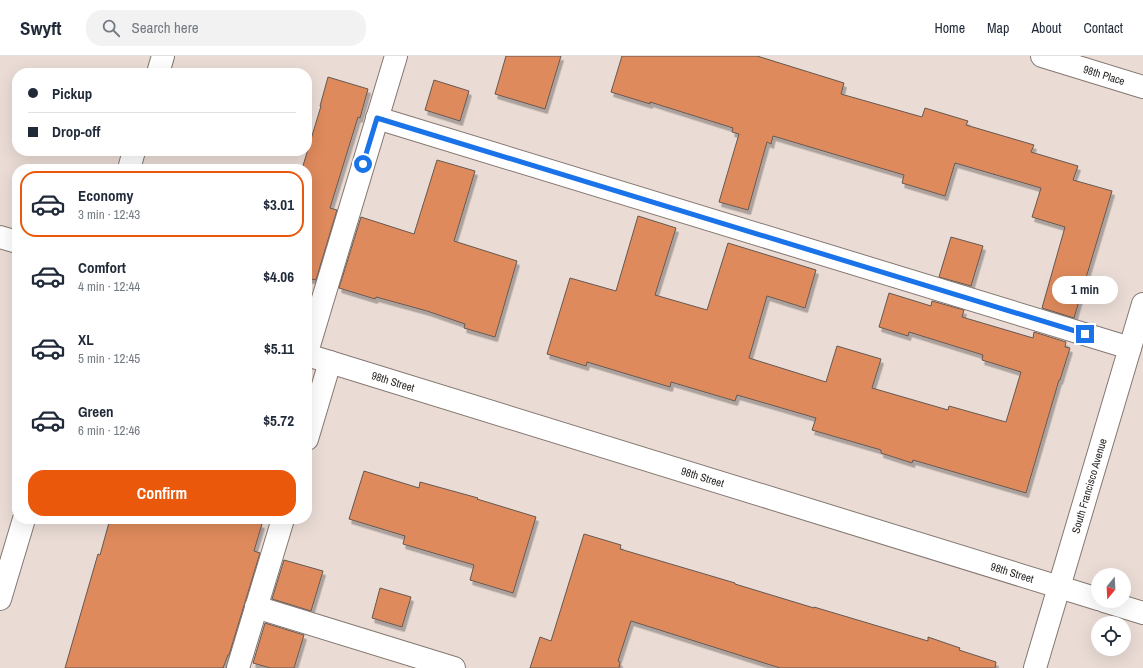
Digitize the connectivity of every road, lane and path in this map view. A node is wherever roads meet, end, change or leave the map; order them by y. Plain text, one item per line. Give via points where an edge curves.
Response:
1 (163, 56) edge
2 (396, 56) edge
3 (1042, 56) edge
4 (159, 68) edge
5 (1143, 87) edge
6 (377, 118) junction
7 (0, 237) edge
8 (12, 241) edge
9 (1143, 304) edge
10 (312, 336) edge
11 (1130, 348) junction
12 (312, 355) edge
13 (330, 362) junction
14 (312, 422) edge
15 (22, 524) edge
16 (281, 524) edge
17 (1059, 587) junction
18 (1091, 597) edge
19 (0, 599) edge
20 (256, 607) junction
21 (1127, 608) edge
22 (1143, 613) edge
23 (238, 668) edge
24 (454, 668) edge
25 (1035, 668) edge

1 - 4 street
2 - 6 street
3 - 5 street, 98th Place
6 - 10 street
6 - 11 street
7 - 8 street
9 - 11 street, South Francisco Avenue
11 - 17 street, South Francisco Avenue
12 - 13 street, 98th Street
13 - 14 street
13 - 17 street, 98th Street
15 - 19 street
16 - 20 street
17 - 18 street, 98th Street
17 - 25 street, South Francisco Avenue
20 - 23 street
20 - 24 street
21 - 22 street

